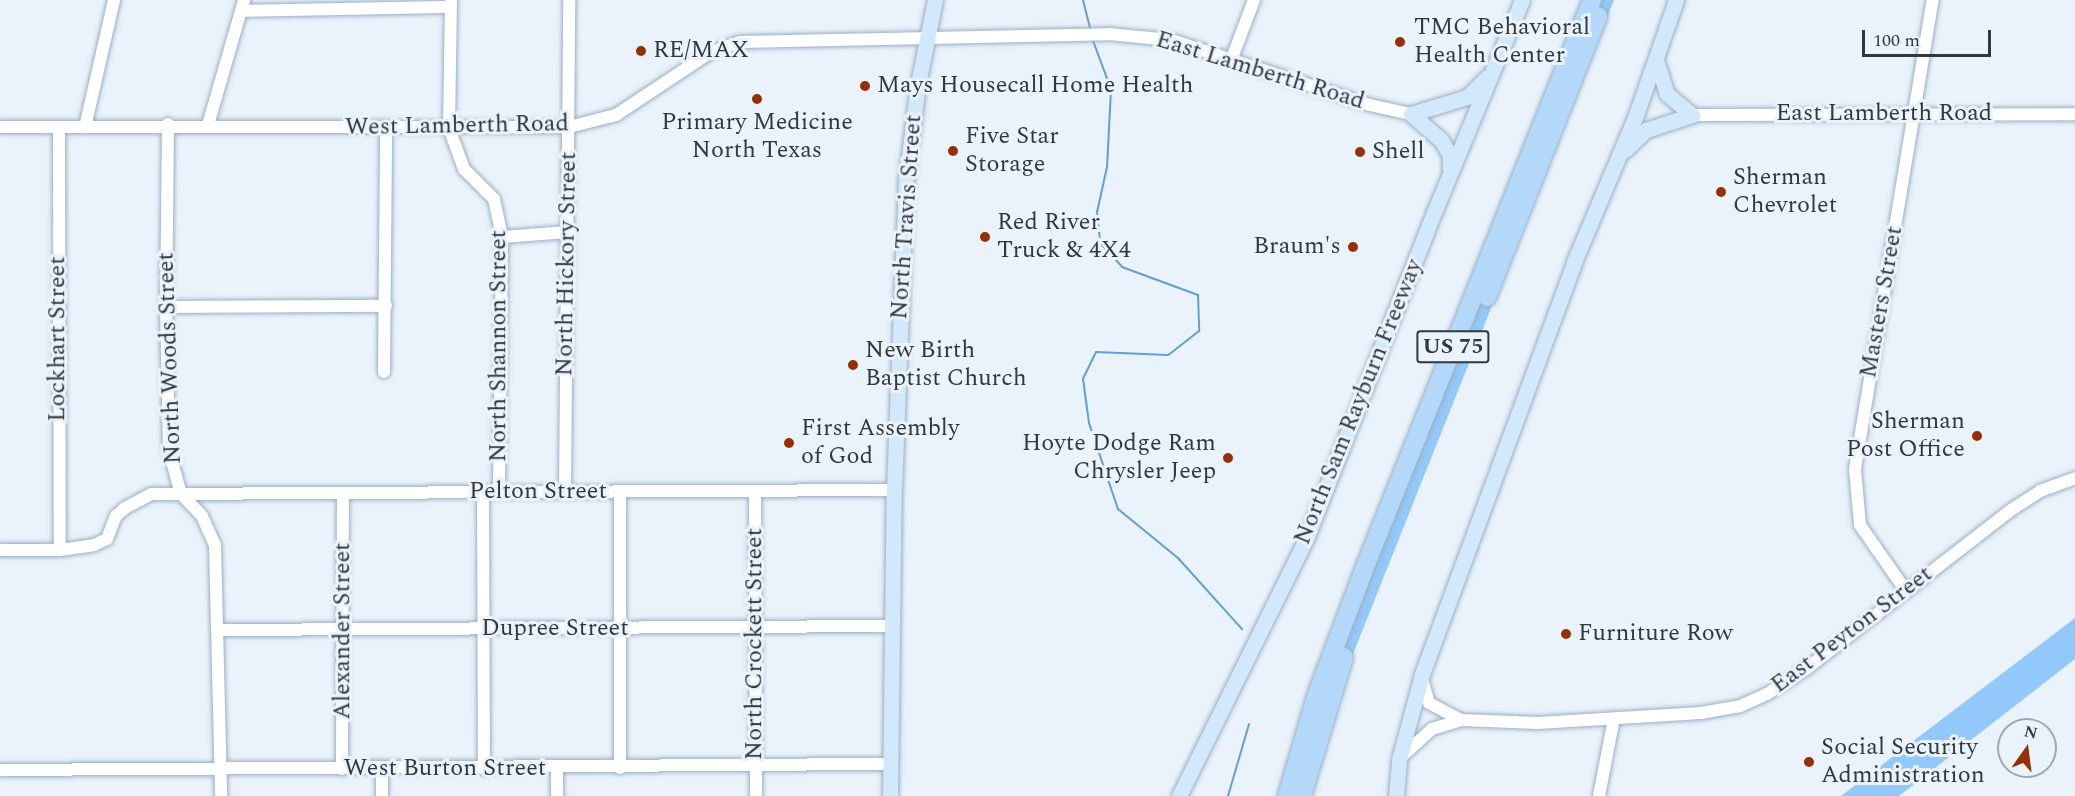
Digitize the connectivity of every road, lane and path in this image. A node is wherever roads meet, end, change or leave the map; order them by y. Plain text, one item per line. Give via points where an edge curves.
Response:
1 (114, 0) edge
2 (569, 0) edge
3 (935, 0) edge
4 (1254, 0) edge
5 (1522, 0) edge
6 (1592, 0) edge
7 (1604, 0) edge
8 (1676, 0) edge
9 (1933, 0) edge
10 (451, 4) edge
11 (243, 6) edge
12 (928, 39) junction
13 (1656, 57) junction
14 (1232, 58) junction
15 (1495, 68) junction
16 (1411, 114) junction
17 (1914, 114) junction
18 (2075, 114) edge
19 (1692, 115) junction
20 (168, 124) junction
21 (208, 125) junction
22 (0, 127) edge
23 (59, 127) junction
24 (85, 127) junction
25 (569, 127) junction
26 (386, 128) junction
27 (449, 128) junction
28 (1619, 157) junction
29 (1450, 173) junction
30 (568, 232) junction
31 (502, 237) junction
32 (386, 306) junction
33 (165, 307) junction
34 (384, 372) dead end
35 (2075, 478) edge
36 (894, 490) junction
37 (755, 491) junction
38 (483, 492) junction
39 (500, 492) junction
40 (565, 492) junction
41 (620, 492) junction
42 (343, 493) junction
43 (181, 494) junction
44 (0, 550) edge
45 (60, 550) junction
46 (1906, 591) junction
47 (892, 626) junction
48 (483, 629) junction
49 (619, 629) junction
50 (755, 629) junction
51 (218, 630) junction
52 (344, 630) junction
53 (1422, 674) junction
54 (1614, 718) junction
55 (1461, 720) junction
56 (1399, 760) junction
57 (890, 764) junction
58 (755, 767) junction
59 (557, 768) junction
60 (620, 768) junction
61 (342, 769) junction
62 (382, 769) junction
63 (483, 769) junction
64 (0, 770) edge
65 (221, 770) junction
66 (221, 796) edge
67 (382, 796) edge
68 (557, 796) edge
69 (756, 796) edge
70 (891, 796) edge
71 (1179, 796) edge
72 (1287, 796) edge
73 (1302, 796) edge
74 (1396, 796) edge
75 (1599, 796) edge

1 - 24 street
2 - 25 street, North Hickory Street
3 - 12 main road, North Travis Street
4 - 14 street
5 - 15 main road, North Sam Rayburn Freeway
6 - 72 highway, US 75 via 1363,573 1317,694
7 - 73 highway, US 75 via 1368,587
8 - 13 main road
9 - 17 street, Masters Street
10 - 11 street
10 - 27 street, North Shannon Street
11 - 21 street
12 - 14 street, East Lamberth Road via 1109,34 1171,40
12 - 25 street, West Lamberth Road via 740,42 706,55 616,115
12 - 36 main road, North Travis Street via 906,179
13 - 19 main road via 1667,94
13 - 28 main road
14 - 16 street, East Lamberth Road via 1370,105
15 - 16 main road via 1467,97
15 - 29 main road, North Sam Rayburn Freeway
16 - 29 main road via 1441,140 1450,155
17 - 18 street, East Lamberth Road
17 - 19 street, East Lamberth Road
17 - 46 street, Masters Street via 1855,469 1860,525
19 - 28 main road via 1646,130
20 - 21 street, West Lamberth Road
20 - 24 street, West Lamberth Road
20 - 33 street, North Woods Street
21 - 26 street, West Lamberth Road
22 - 23 street, West Lamberth Road
23 - 24 street, West Lamberth Road
23 - 45 street, Lockhart Street
25 - 27 street, West Lamberth Road
25 - 30 street, North Hickory Street
26 - 27 street, West Lamberth Road
26 - 32 street
27 - 31 street, North Shannon Street via 464,169 494,199
28 - 53 main road via 1574,262
29 - 71 main road, North Sam Rayburn Freeway via 1306,539
30 - 31 street
30 - 40 street, North Hickory Street
31 - 39 street, North Shannon Street
32 - 33 street
32 - 34 street
33 - 43 street, North Woods Street via 169,451
35 - 46 street, East Peyton Street via 2040,491 2010,510
36 - 37 street, Pelton Street
36 - 47 main road, North Travis Street
37 - 41 street, Pelton Street
37 - 50 street, North Crockett Street
38 - 39 street, Pelton Street
38 - 42 street, Pelton Street
38 - 48 street, North Shannon Street
39 - 40 street, Pelton Street
40 - 41 street, Pelton Street
41 - 49 street
42 - 43 street, Pelton Street
42 - 52 street, Alexander Street
43 - 45 street, Pelton Street via 151,494 138,499 116,516 107,538
43 - 51 street, North Woods Street via 202,516 214,545
44 - 45 street
46 - 54 street, East Peyton Street via 1767,694 1724,709
47 - 50 street, Dupree Street
47 - 57 main road, North Travis Street
48 - 49 street, Dupree Street
48 - 52 street, Dupree Street
48 - 63 street, North Shannon Street
49 - 50 street, Dupree Street
49 - 60 street
50 - 58 street, North Crockett Street
51 - 52 street, Dupree Street
51 - 65 street, North Woods Street
52 - 61 street, Alexander Street
53 - 55 street, East Peyton Street via 1423,692 1429,703
53 - 56 main road
54 - 55 street, East Peyton Street via 1538,723
54 - 75 street
55 - 56 street, East Peyton Street via 1441,724 1423,735
56 - 74 main road
57 - 58 street, West Burton Street
57 - 70 main road, North Travis Street
58 - 60 street, West Burton Street
58 - 69 street, North Crockett Street
59 - 60 street, West Burton Street
59 - 63 street, West Burton Street
59 - 68 street
61 - 62 street, West Burton Street
61 - 65 street, West Burton Street
62 - 63 street, West Burton Street
62 - 67 street
64 - 65 street, West Burton Street
65 - 66 street, North Woods Street

